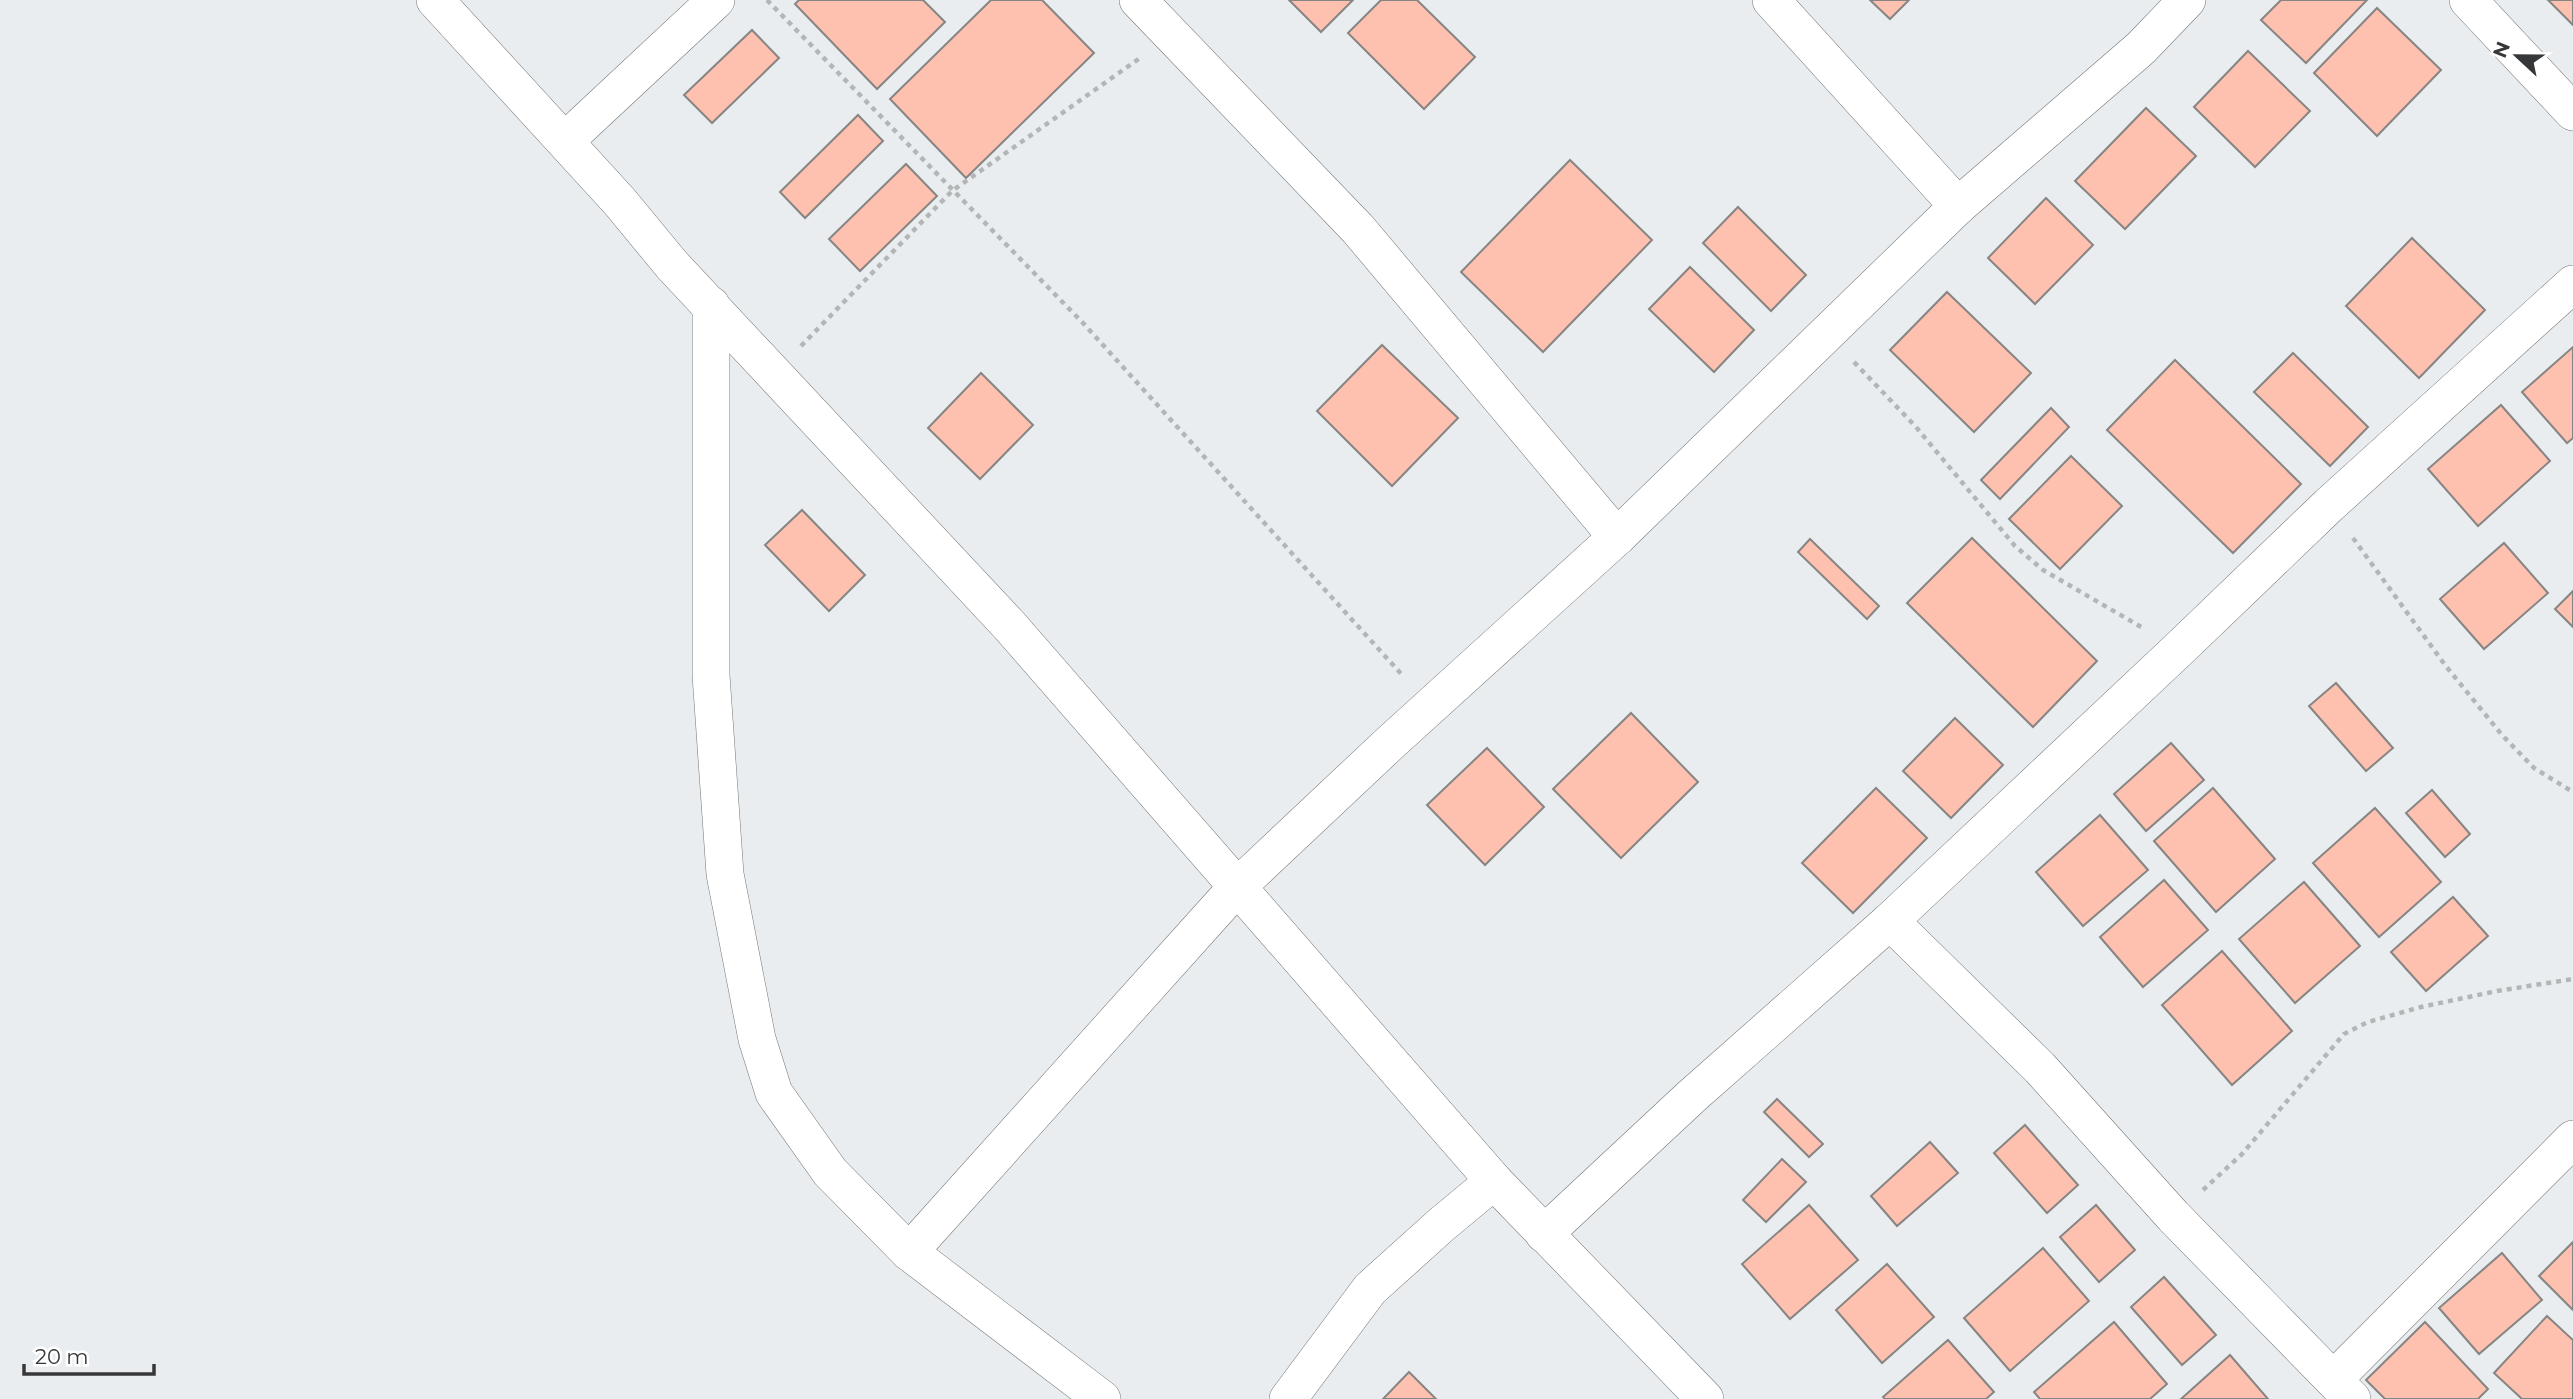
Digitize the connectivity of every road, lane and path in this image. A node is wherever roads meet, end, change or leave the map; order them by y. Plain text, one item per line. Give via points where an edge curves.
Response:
1 (435, 0) edge
2 (716, 0) edge
3 (767, 0) edge
4 (1138, 0) edge
5 (1771, 0) edge
6 (2187, 0) edge
7 (2468, 0) edge
8 (1172, 35) junction
9 (2573, 112) edge
10 (565, 141) junction
11 (952, 191) junction
12 (1958, 205) junction
13 (2573, 284) edge
14 (712, 305) junction
15 (1826, 333) junction
16 (774, 374) junction
17 (2329, 505) junction
18 (1617, 537) junction
19 (2179, 649) junction
20 (1430, 706) junction
21 (2573, 792) edge
22 (1237, 887) junction
23 (1890, 921) junction
24 (2573, 979) edge
25 (2573, 1139) edge
26 (1494, 1181) junction
27 (2173, 1216) junction
28 (1544, 1234) junction
29 (909, 1252) junction
30 (2343, 1389) edge
31 (1102, 1399) edge
32 (1288, 1399) edge
33 (1705, 1399) edge

1 - 10 street
2 - 10 street
3 - 11 path
4 - 8 street
5 - 12 street
6 - 12 street via 2141,48
7 - 9 street
8 - 11 path
8 - 18 street via 1358,229
10 - 14 street
11 - 16 path
11 - 20 path via 1083,323
12 - 15 street
13 - 17 street
14 - 16 street
14 - 29 street via 711,675 725,874 757,1039 774,1093 830,1172
15 - 18 street
15 - 19 path via 1916,427 2015,546 2043,570
16 - 22 street via 1009,625
17 - 19 street
17 - 21 path via 2502,735 2534,768
18 - 20 street
19 - 23 street
20 - 22 street
22 - 26 street
22 - 29 street
23 - 27 street via 2040,1068
23 - 28 street
24 - 27 path via 2421,1007 2344,1034 2242,1154
25 - 30 street
26 - 28 street
26 - 32 street via 1370,1289
27 - 30 street
28 - 33 street
29 - 31 street

